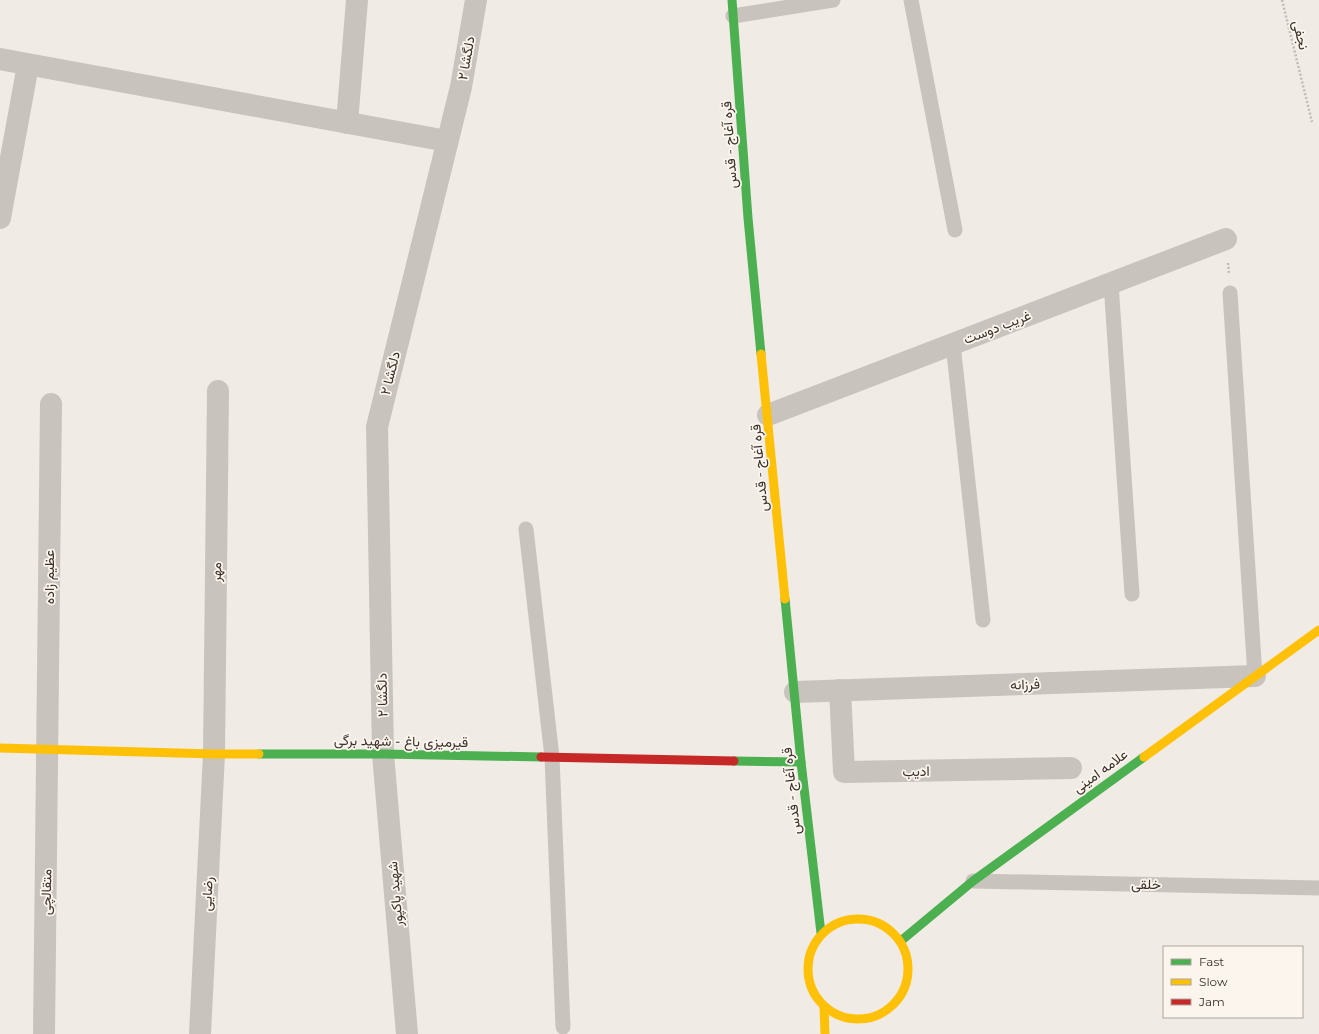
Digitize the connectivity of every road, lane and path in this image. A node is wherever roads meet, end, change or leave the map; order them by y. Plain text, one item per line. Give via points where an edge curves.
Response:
1 (357, 0) edge
2 (476, 0) edge
3 (732, 0) edge
4 (833, 0) edge
5 (911, 0) edge
6 (1282, 0) edge
7 (733, 16) junction
8 (0, 59) edge
9 (28, 65) junction
10 (1312, 122) dead end
11 (346, 123) junction
12 (447, 141) junction
13 (0, 218) edge
14 (955, 230) dead end
15 (1226, 239) dead end
16 (1111, 283) junction
17 (1230, 293) dead end
18 (953, 344) junction
19 (218, 391) dead end
20 (51, 404) dead end
21 (768, 415) junction
22 (526, 529) dead end
23 (1132, 594) dead end
24 (983, 620) dead end
25 (1319, 630) edge
26 (1255, 676) junction
27 (840, 690) junction
28 (795, 692) junction
29 (0, 748) edge
30 (48, 750) junction
31 (214, 754) junction
32 (383, 754) junction
33 (552, 757) junction
34 (802, 762) junction
35 (1071, 768) dead end
36 (973, 881) junction
37 (1319, 888) edge
38 (821, 933) junction
39 (902, 940) junction
40 (824, 1007) junction
41 (563, 1027) dead end
42 (44, 1034) edge
43 (200, 1034) edge
44 (407, 1034) edge
45 (825, 1034) edge

1 - 11 street
2 - 12 street, دلگشا ۲
3 - 7 main road, قره آغاج - قدس
4 - 7 lane
5 - 14 lane
6 - 10 path, نجفی
7 - 21 main road, قره آغاج - قدس via 748,218
8 - 9 street
9 - 11 street
9 - 13 street
11 - 12 street
12 - 32 street, دلگشا ۲ via 377,427
15 - 16 street, غریب دوست
16 - 18 street, غریب دوست
16 - 23 lane
17 - 26 lane
18 - 21 street, غریب دوست
18 - 24 lane
19 - 31 street, مهر
20 - 30 street, عظیم زاده
21 - 28 main road, قره آغاج - قدس
22 - 33 lane
25 - 26 main road, علامه امینی
26 - 27 street, فرزانه
26 - 36 main road, علامه امینی
27 - 28 street, فرزانه
27 - 35 street, ادیب via 844,772
28 - 34 main road, قره آغاج - قدس
29 - 30 main road, قیرمیزی باغ - شهید برگی
30 - 31 main road, قیرمیزی باغ - شهید برگی
30 - 42 street, متقالچی
31 - 32 main road, قیرمیزی باغ - شهید برگی
31 - 43 street, رضایی
32 - 33 main road, قیرمیزی باغ - شهید برگی
32 - 44 street, شهید پاکپور
33 - 34 main road, قیرمیزی باغ - شهید برگی
33 - 41 lane
34 - 38 main road, قره آغاج - قدس
36 - 37 lane, خلقی
36 - 39 main road, علامه امینی
38 - 39 main road via 848,918 878,921
38 - 40 main road via 808,957 809,984
39 - 40 main road via 910,970 900,1000 878,1017 849,1020
40 - 45 main road

